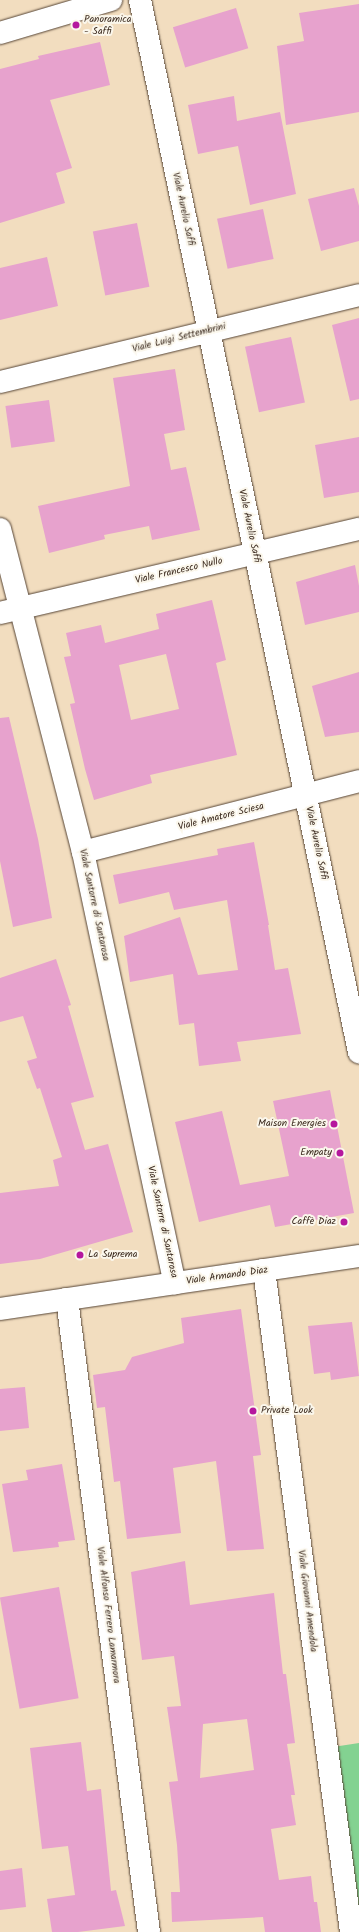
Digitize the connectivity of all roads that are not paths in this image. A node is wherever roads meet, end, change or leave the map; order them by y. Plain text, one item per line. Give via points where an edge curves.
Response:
1 (111, 0) edge
2 (140, 0) edge
3 (0, 34) edge
4 (359, 295) edge
5 (209, 331) junction
6 (0, 382) edge
7 (0, 529) edge
8 (359, 529) edge
9 (255, 553) junction
10 (10, 610) edge
11 (359, 781) edge
12 (306, 795) junction
13 (83, 852) junction
14 (355, 1014) edge
15 (359, 1052) edge
16 (359, 1256) edge
17 (264, 1270) junction
18 (175, 1283) junction
19 (67, 1299) junction
20 (0, 1309) edge
21 (149, 1932) edge
22 (351, 1932) edge

1 - 3 street
2 - 5 street, Viale Aurelio Saffi
4 - 5 street, Viale Luigi Settembrini
5 - 6 street, Viale Luigi Settembrini
5 - 9 street, Viale Aurelio Saffi
7 - 10 street, Viale Santorre di Santarosa
8 - 9 street, Viale Francesco Nullo
9 - 10 street, Viale Francesco Nullo
9 - 12 street, Viale Aurelio Saffi
10 - 13 street, Viale Santorre di Santarosa
11 - 12 street, Viale Amatore Sciesa
12 - 13 street, Viale Amatore Sciesa
12 - 14 street, Viale Aurelio Saffi
13 - 18 street, Viale Santorre di Santarosa
14 - 15 street, Viale Aurelio Saffi
16 - 17 street, Viale Armando Diaz
17 - 18 street, Viale Armando Diaz
17 - 22 street, Viale Giovanni Amendola
18 - 19 street, Viale Armando Diaz
19 - 20 street, Viale Armando Diaz
19 - 21 street, Viale Alfonso Ferrero Lamarmora

